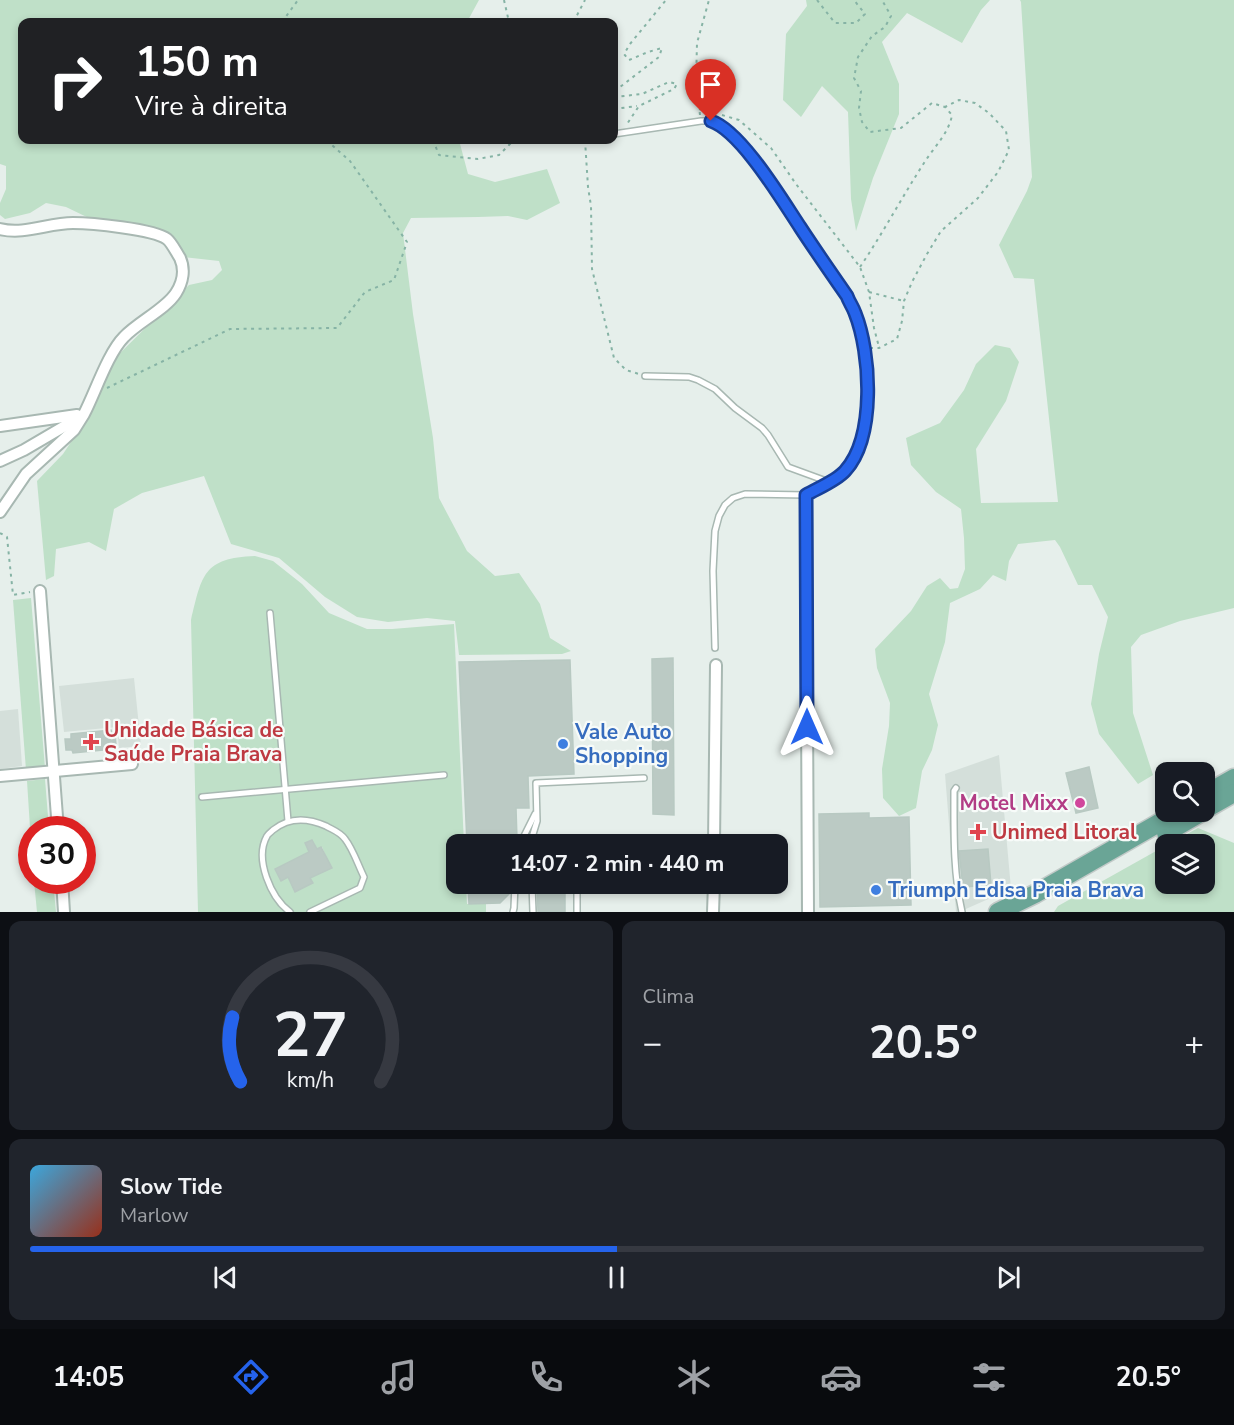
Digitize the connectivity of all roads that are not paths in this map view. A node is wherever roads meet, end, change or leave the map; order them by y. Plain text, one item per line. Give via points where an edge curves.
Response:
1 (618, 134) edge
2 (0, 229) edge
3 (645, 376) road end
4 (84, 414) junction
5 (0, 426) edge
6 (0, 461) edge
7 (829, 482) junction
8 (806, 495) junction
9 (0, 512) edge
10 (40, 591) road end
11 (270, 613) dead end
12 (716, 648) dead end
13 (716, 665) dead end
14 (132, 764) dead end
15 (54, 771) junction
16 (444, 775) dead end
17 (0, 776) edge
18 (644, 778) dead end
19 (1234, 778) edge
20 (956, 788) dead end
21 (286, 789) junction
22 (1215, 789) edge
23 (1234, 793) edge
24 (202, 796) dead end
25 (1215, 804) edge
26 (537, 810) junction
27 (57, 816) edge
28 (288, 821) junction
29 (1161, 822) edge
30 (1184, 822) edge
31 (525, 834) edge
32 (533, 834) edge
33 (714, 834) edge
34 (63, 894) edge
35 (515, 894) edge
36 (532, 894) edge
37 (577, 894) edge
38 (714, 894) edge
39 (64, 912) edge
40 (290, 912) edge
41 (310, 912) edge
42 (513, 912) edge
43 (533, 912) edge
44 (577, 912) edge
45 (714, 912) edge
46 (808, 912) edge
47 (962, 912) edge
48 (998, 912) edge
49 (1026, 912) edge

1 - 7 lane via 700,121 718,123 769,180 847,296 864,348 866,416 854,458 844,472
2 - 4 street via 25,231 72,223 110,226 148,232 167,239 176,250 183,274 176,293 117,344
3 - 7 lane via 689,377 708,385 762,428 788,467
4 - 5 street
4 - 6 street
4 - 9 street via 74,430 26,474
7 - 8 lane
8 - 12 lane via 745,494 725,505 715,531
8 - 46 street
10 - 15 street
11 - 21 lane
13 - 33 street
14 - 15 street
15 - 17 street
15 - 27 street
16 - 21 lane
18 - 26 lane via 536,783
19 - 22 main road
20 - 47 lane via 954,848
21 - 24 lane
21 - 28 lane
23 - 25 main road
26 - 31 lane
26 - 32 lane
28 - 40 lane via 267,836 262,865 277,898
28 - 41 lane via 315,821 339,832 364,877 360,888
29 - 48 main road
30 - 49 main road
34 - 39 street
35 - 42 lane
36 - 43 lane
37 - 44 lane
38 - 45 street

